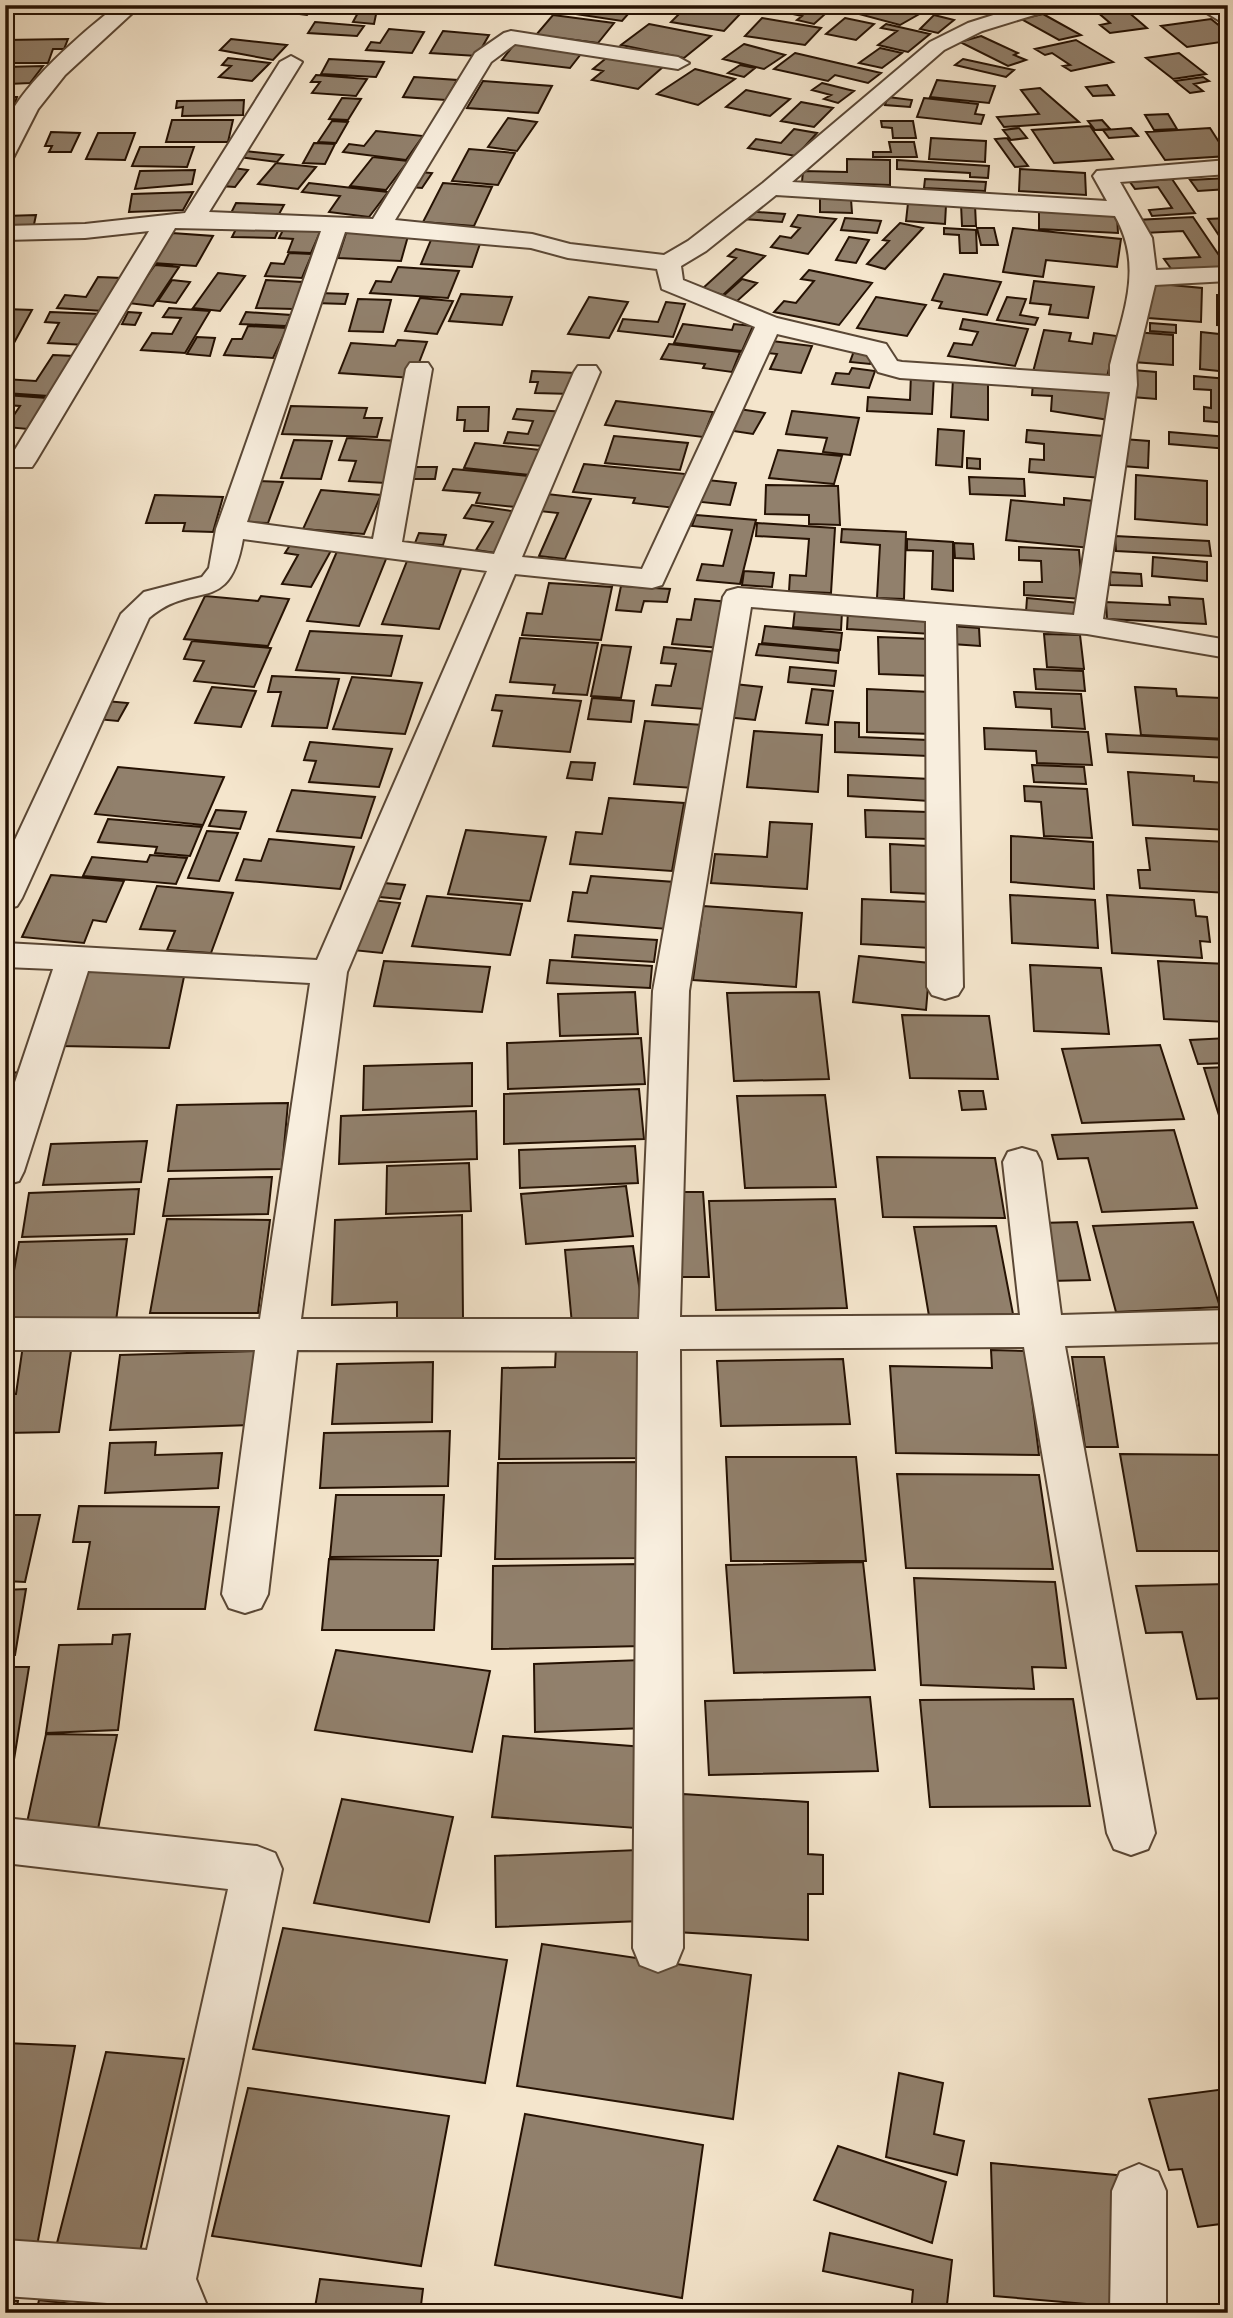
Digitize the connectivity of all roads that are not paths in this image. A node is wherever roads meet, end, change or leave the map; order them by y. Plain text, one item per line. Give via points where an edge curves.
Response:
1 (131, 5) edge
2 (1047, 5) edge
3 (1204, 5) edge
4 (1015, 8) edge
5 (1228, 20) edge
6 (291, 62) dead end
7 (678, 63) dead end
8 (5, 153) edge
9 (1228, 167) edge
10 (771, 188) junction
11 (1123, 209) junction
12 (193, 219) junction
13 (166, 223) junction
14 (335, 225) junction
15 (380, 226) junction
16 (5, 233) edge
17 (668, 263) junction
18 (1228, 274) edge
19 (1144, 278) junction
20 (769, 324) junction
21 (419, 369) dead end
22 (587, 372) dead end
23 (1124, 385) junction
24 (22, 461) dead end
25 (230, 528) junction
26 (386, 548) junction
27 (504, 564) junction
28 (941, 613) junction
29 (1087, 625) junction
30 (1228, 649) edge
31 (5, 898) edge
32 (5, 955) edge
33 (74, 959) junction
34 (330, 972) junction
35 (945, 987) dead end
36 (1022, 1162) dead end
37 (5, 1171) edge
38 (1228, 1326) edge
39 (1042, 1331) junction
40 (5, 1334) edge
41 (659, 1335) junction
42 (278, 1336) junction
43 (245, 1594) dead end
44 (1131, 1833) dead end
45 (5, 1840) edge
46 (658, 1948) dead end
47 (1139, 2191) dead end
48 (5, 2268) edge
49 (175, 2296) edge
50 (1138, 2313) edge

1 - 8 street via 74,50 30,104
2 - 4 street
3 - 5 street
4 - 10 street via 937,46
6 - 12 street
7 - 15 street via 511,37 483,58
9 - 11 street via 1105,176
10 - 11 street
10 - 17 street
11 - 19 street via 1140,238
12 - 13 street
12 - 14 street
13 - 16 street
13 - 24 street
14 - 15 street
14 - 25 street
15 - 17 street via 532,241 568,251
17 - 20 street via 671,284
18 - 19 street
19 - 23 street via 1123,365
20 - 23 street via 877,349 887,366 900,370
20 - 27 street via 652,579
21 - 26 street
22 - 27 street
23 - 29 street
25 - 26 street
25 - 31 street via 223,569 212,583 155,598 136,614
26 - 27 street
27 - 34 street
28 - 29 street
28 - 35 street
28 - 41 street via 738,597 671,991
29 - 30 street
32 - 33 street
33 - 34 street
33 - 37 street
34 - 42 street
36 - 39 street
38 - 39 street
39 - 41 street
39 - 44 street
40 - 42 street
41 - 42 street
41 - 46 street
42 - 43 street
45 - 49 street via 257,1869
47 - 50 street
48 - 49 street

